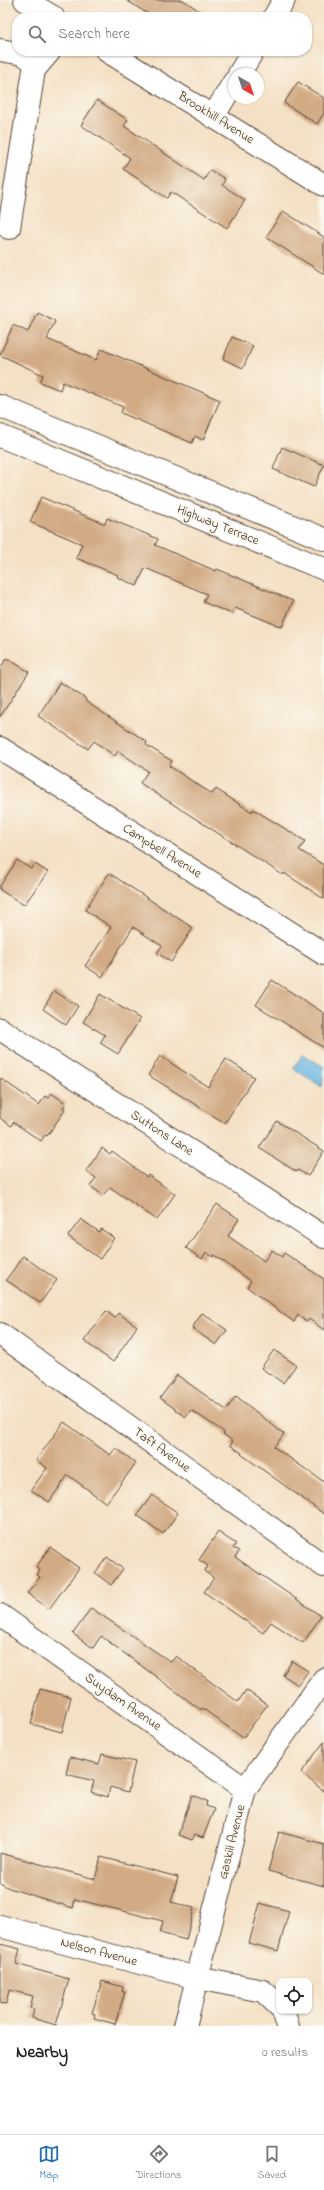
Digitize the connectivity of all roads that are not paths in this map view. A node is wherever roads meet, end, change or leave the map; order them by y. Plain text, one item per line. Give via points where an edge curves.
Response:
1 (26, 0) edge
2 (284, 0) edge
3 (45, 12) edge
4 (277, 12) edge
5 (0, 50) edge
6 (12, 52) edge
7 (34, 56) edge
8 (115, 56) edge
9 (250, 56) edge
10 (44, 58) edge
11 (243, 68) edge
12 (228, 92) edge
13 (213, 117) junction
14 (324, 185) edge
15 (8, 228) dead end
16 (0, 406) edge
17 (0, 436) edge
18 (122, 456) junction
19 (112, 482) junction
20 (324, 539) edge
21 (324, 569) edge
22 (0, 748) edge
23 (324, 954) edge
24 (0, 1029) edge
25 (324, 1237) edge
26 (0, 1334) edge
27 (324, 1566) edge
28 (0, 1615) edge
29 (324, 1679) edge
30 (246, 1789) junction
31 (0, 1926) edge
32 (197, 1978) junction
33 (276, 2003) edge
34 (284, 2014) edge
35 (185, 2026) edge
36 (288, 2026) edge

1 - 3 street
2 - 4 street
5 - 6 street
7 - 10 street
8 - 13 street, Brookhill Avenue
9 - 11 street
10 - 15 street via 34,70
12 - 13 street
13 - 14 street, Brookhill Avenue
16 - 18 street, Highway Terrace
17 - 19 street, Highway Terrace
18 - 19 street
18 - 20 street, Highway Terrace
19 - 21 street, Highway Terrace
22 - 23 street, Campbell Avenue
24 - 25 street, Suttons Lane
26 - 27 street, Taft Avenue
28 - 30 street, Suydam Avenue
29 - 30 street, Gaskill Avenue
30 - 32 street, Gaskill Avenue
31 - 32 street, Nelson Avenue
32 - 33 street, Nelson Avenue via 263,1991
32 - 35 street, Gaskill Avenue
34 - 36 street

